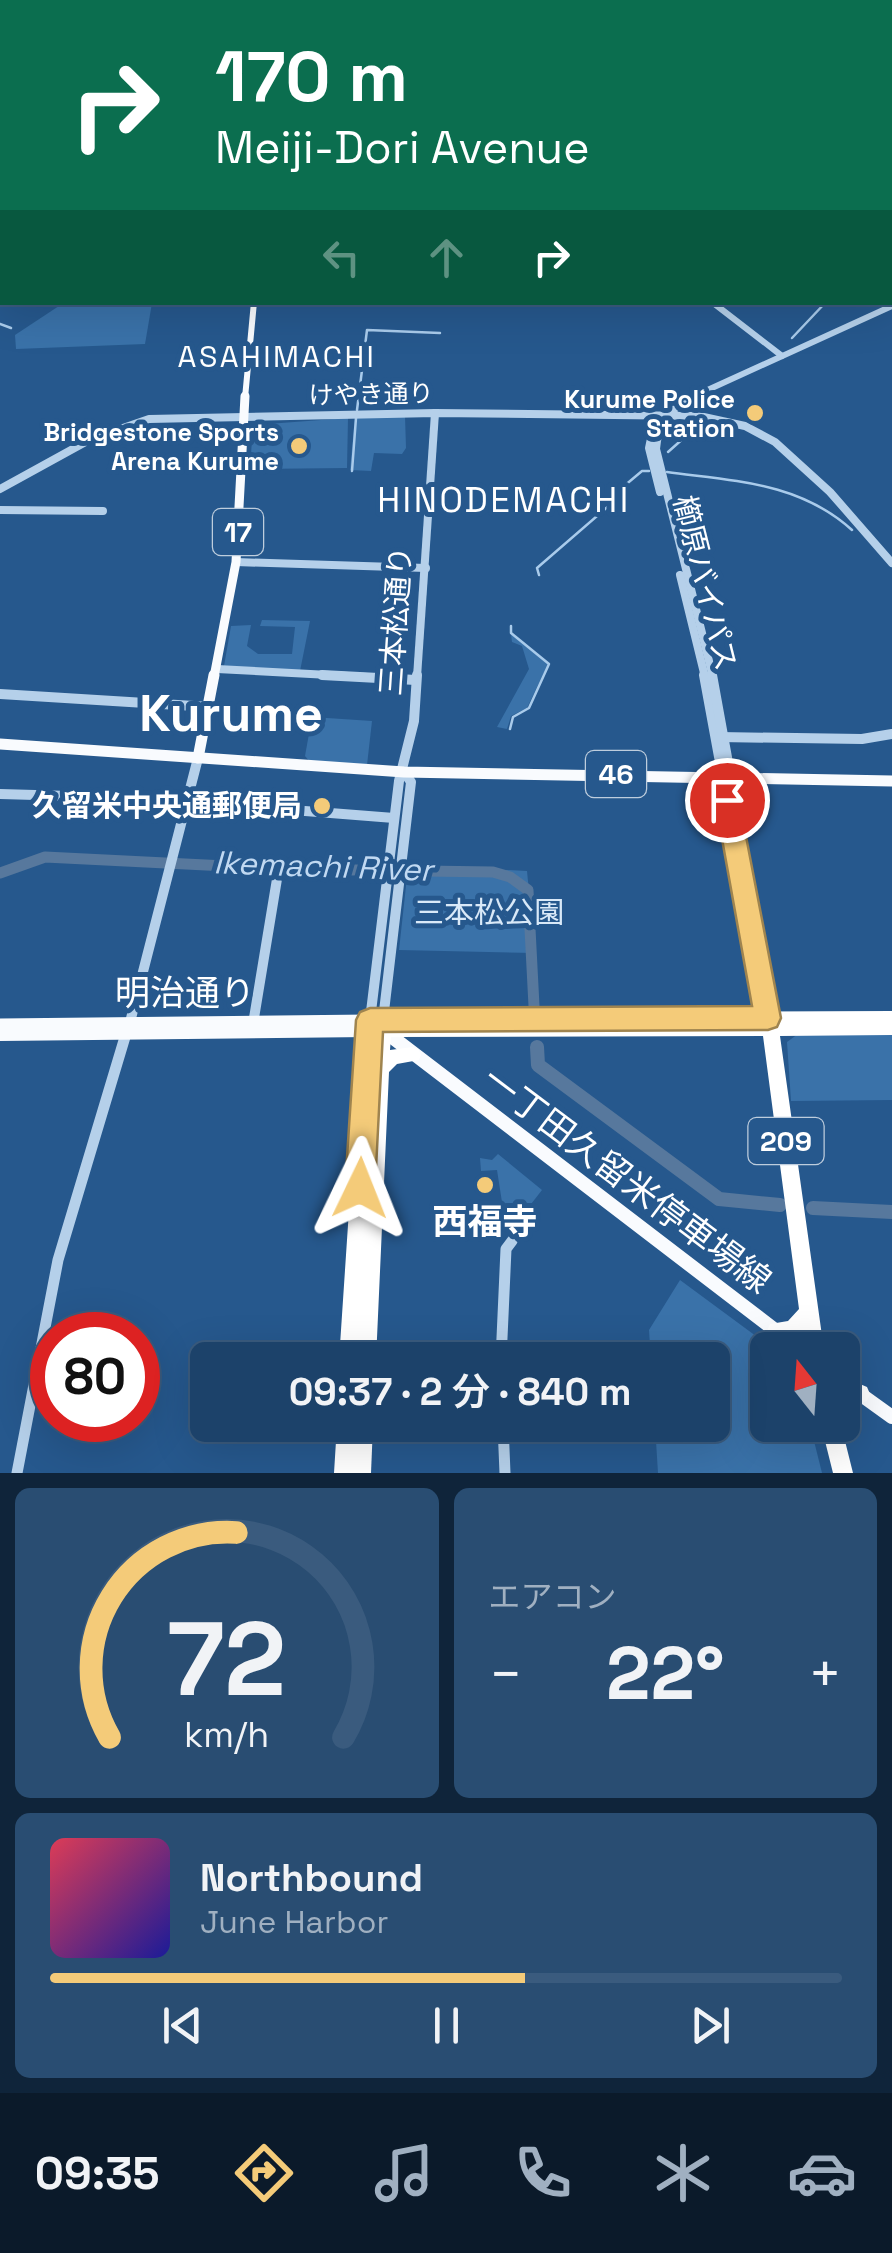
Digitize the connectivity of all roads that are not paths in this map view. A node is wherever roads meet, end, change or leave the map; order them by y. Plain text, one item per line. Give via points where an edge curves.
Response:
1 (254, 305) edge
2 (718, 305) edge
3 (890, 305) edge
4 (779, 354) junction
5 (435, 413) junction
6 (663, 415) junction
7 (243, 417) junction
8 (0, 488) edge
9 (0, 510) edge
10 (103, 511) dead end
11 (236, 562) junction
12 (892, 563) edge
13 (426, 568) junction
14 (218, 669) junction
15 (416, 680) junction
16 (0, 694) edge
17 (210, 707) junction
18 (892, 734) edge
19 (720, 737) junction
20 (0, 744) edge
21 (198, 758) junction
22 (404, 772) junction
23 (728, 776) junction
24 (892, 778) edge
25 (0, 794) edge
26 (186, 803) junction
27 (394, 818) junction
28 (394, 870) junction
29 (278, 873) dead end
30 (892, 1018) edge
31 (772, 1022) junction
32 (0, 1024) edge
33 (376, 1025) junction
34 (252, 1027) junction
35 (128, 1028) junction
36 (892, 1028) edge
37 (0, 1034) edge
38 (413, 1055) junction
39 (381, 1068) junction
40 (512, 1241) dead end
41 (808, 1314) junction
42 (777, 1331) joint
43 (811, 1332) edge
44 (350, 1342) edge
45 (367, 1342) edge
46 (502, 1342) edge
47 (860, 1399) edge
48 (892, 1418) edge
49 (345, 1442) edge
50 (362, 1442) edge
51 (503, 1442) edge
52 (836, 1442) edge
53 (17, 1473) edge
54 (344, 1473) edge
55 (361, 1473) edge
56 (504, 1473) edge
57 (844, 1473) edge

1 - 7 main road, 17
2 - 4 street
3 - 4 street
4 - 6 street
5 - 6 street, けやき通り
5 - 7 street, けやき通り
5 - 13 street, 三本松通り
6 - 12 street, けやき通り via 722,419 771,440
6 - 19 street, 櫛原バイパス via 658,457 721,710
7 - 8 street, けやき通り via 123,424
7 - 11 main road, 17
9 - 10 street
11 - 13 street
11 - 14 main road, 17
13 - 15 street, 三本松通り
14 - 15 street
14 - 17 main road, 17
15 - 22 street, 三本松通り
16 - 17 street
17 - 21 main road, 17
18 - 19 street
19 - 23 street, 櫛原バイパス
20 - 21 main road, 46
21 - 22 main road, 46
21 - 26 street
22 - 23 main road, 46
22 - 27 street, 三本松通り
22 - 28 street, 三本松通り via 412,782
23 - 24 main road, 46
23 - 31 street, 櫛原バイパス
25 - 26 street
26 - 27 street
26 - 35 street
27 - 28 street, 三本松通り
28 - 33 street, 三本松通り
29 - 34 street
30 - 31 highway
31 - 33 highway
31 - 36 highway
31 - 41 highway, 209
32 - 35 main road, 明治通り
33 - 34 main road, 明治通り
33 - 38 main road, 一丁田久留米停車場線
33 - 39 highway
33 - 44 highway
34 - 35 main road, 明治通り
35 - 37 main road, 明治通り
35 - 53 street via 58,1260
38 - 39 highway via 393,1057
38 - 42 main road, 一丁田久留米停車場線
39 - 45 highway
40 - 46 street via 506,1249
41 - 42 highway via 792,1330
41 - 43 highway, 209
47 - 48 main road
49 - 54 highway
50 - 55 highway
51 - 56 street
52 - 57 highway

